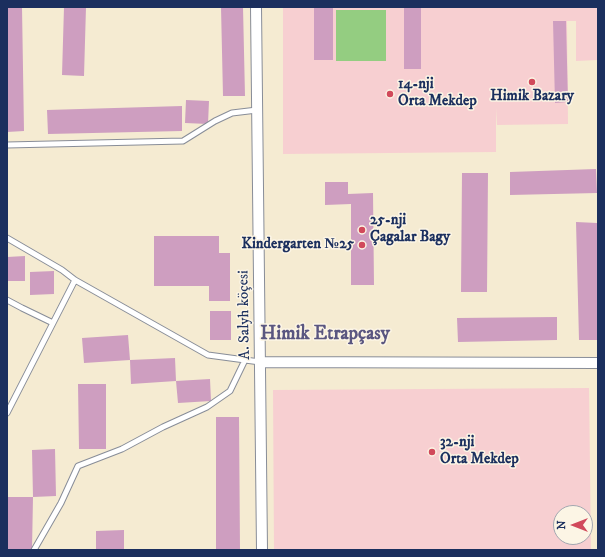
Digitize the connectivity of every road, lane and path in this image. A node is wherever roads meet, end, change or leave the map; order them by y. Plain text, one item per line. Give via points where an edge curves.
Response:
1 (256, 7) edge
2 (257, 110) junction
3 (7, 145) edge
4 (7, 238) edge
5 (75, 280) junction
6 (7, 300) edge
7 (53, 323) junction
8 (245, 360) junction
9 (260, 362) junction
10 (598, 363) edge
11 (7, 413) edge
12 (34, 550) edge
13 (262, 550) edge

1 - 2 street, A. Salyh köçesi
2 - 3 lane via 232,114 214,121 183,141
2 - 9 street, A. Salyh köçesi
4 - 5 lane
5 - 7 lane
5 - 8 lane via 208,355
6 - 7 lane
7 - 11 lane
8 - 9 lane
8 - 12 lane via 230,391 206,407 122,449 78,466 61,503
9 - 10 street
9 - 13 street, A. Salyh köçesi

